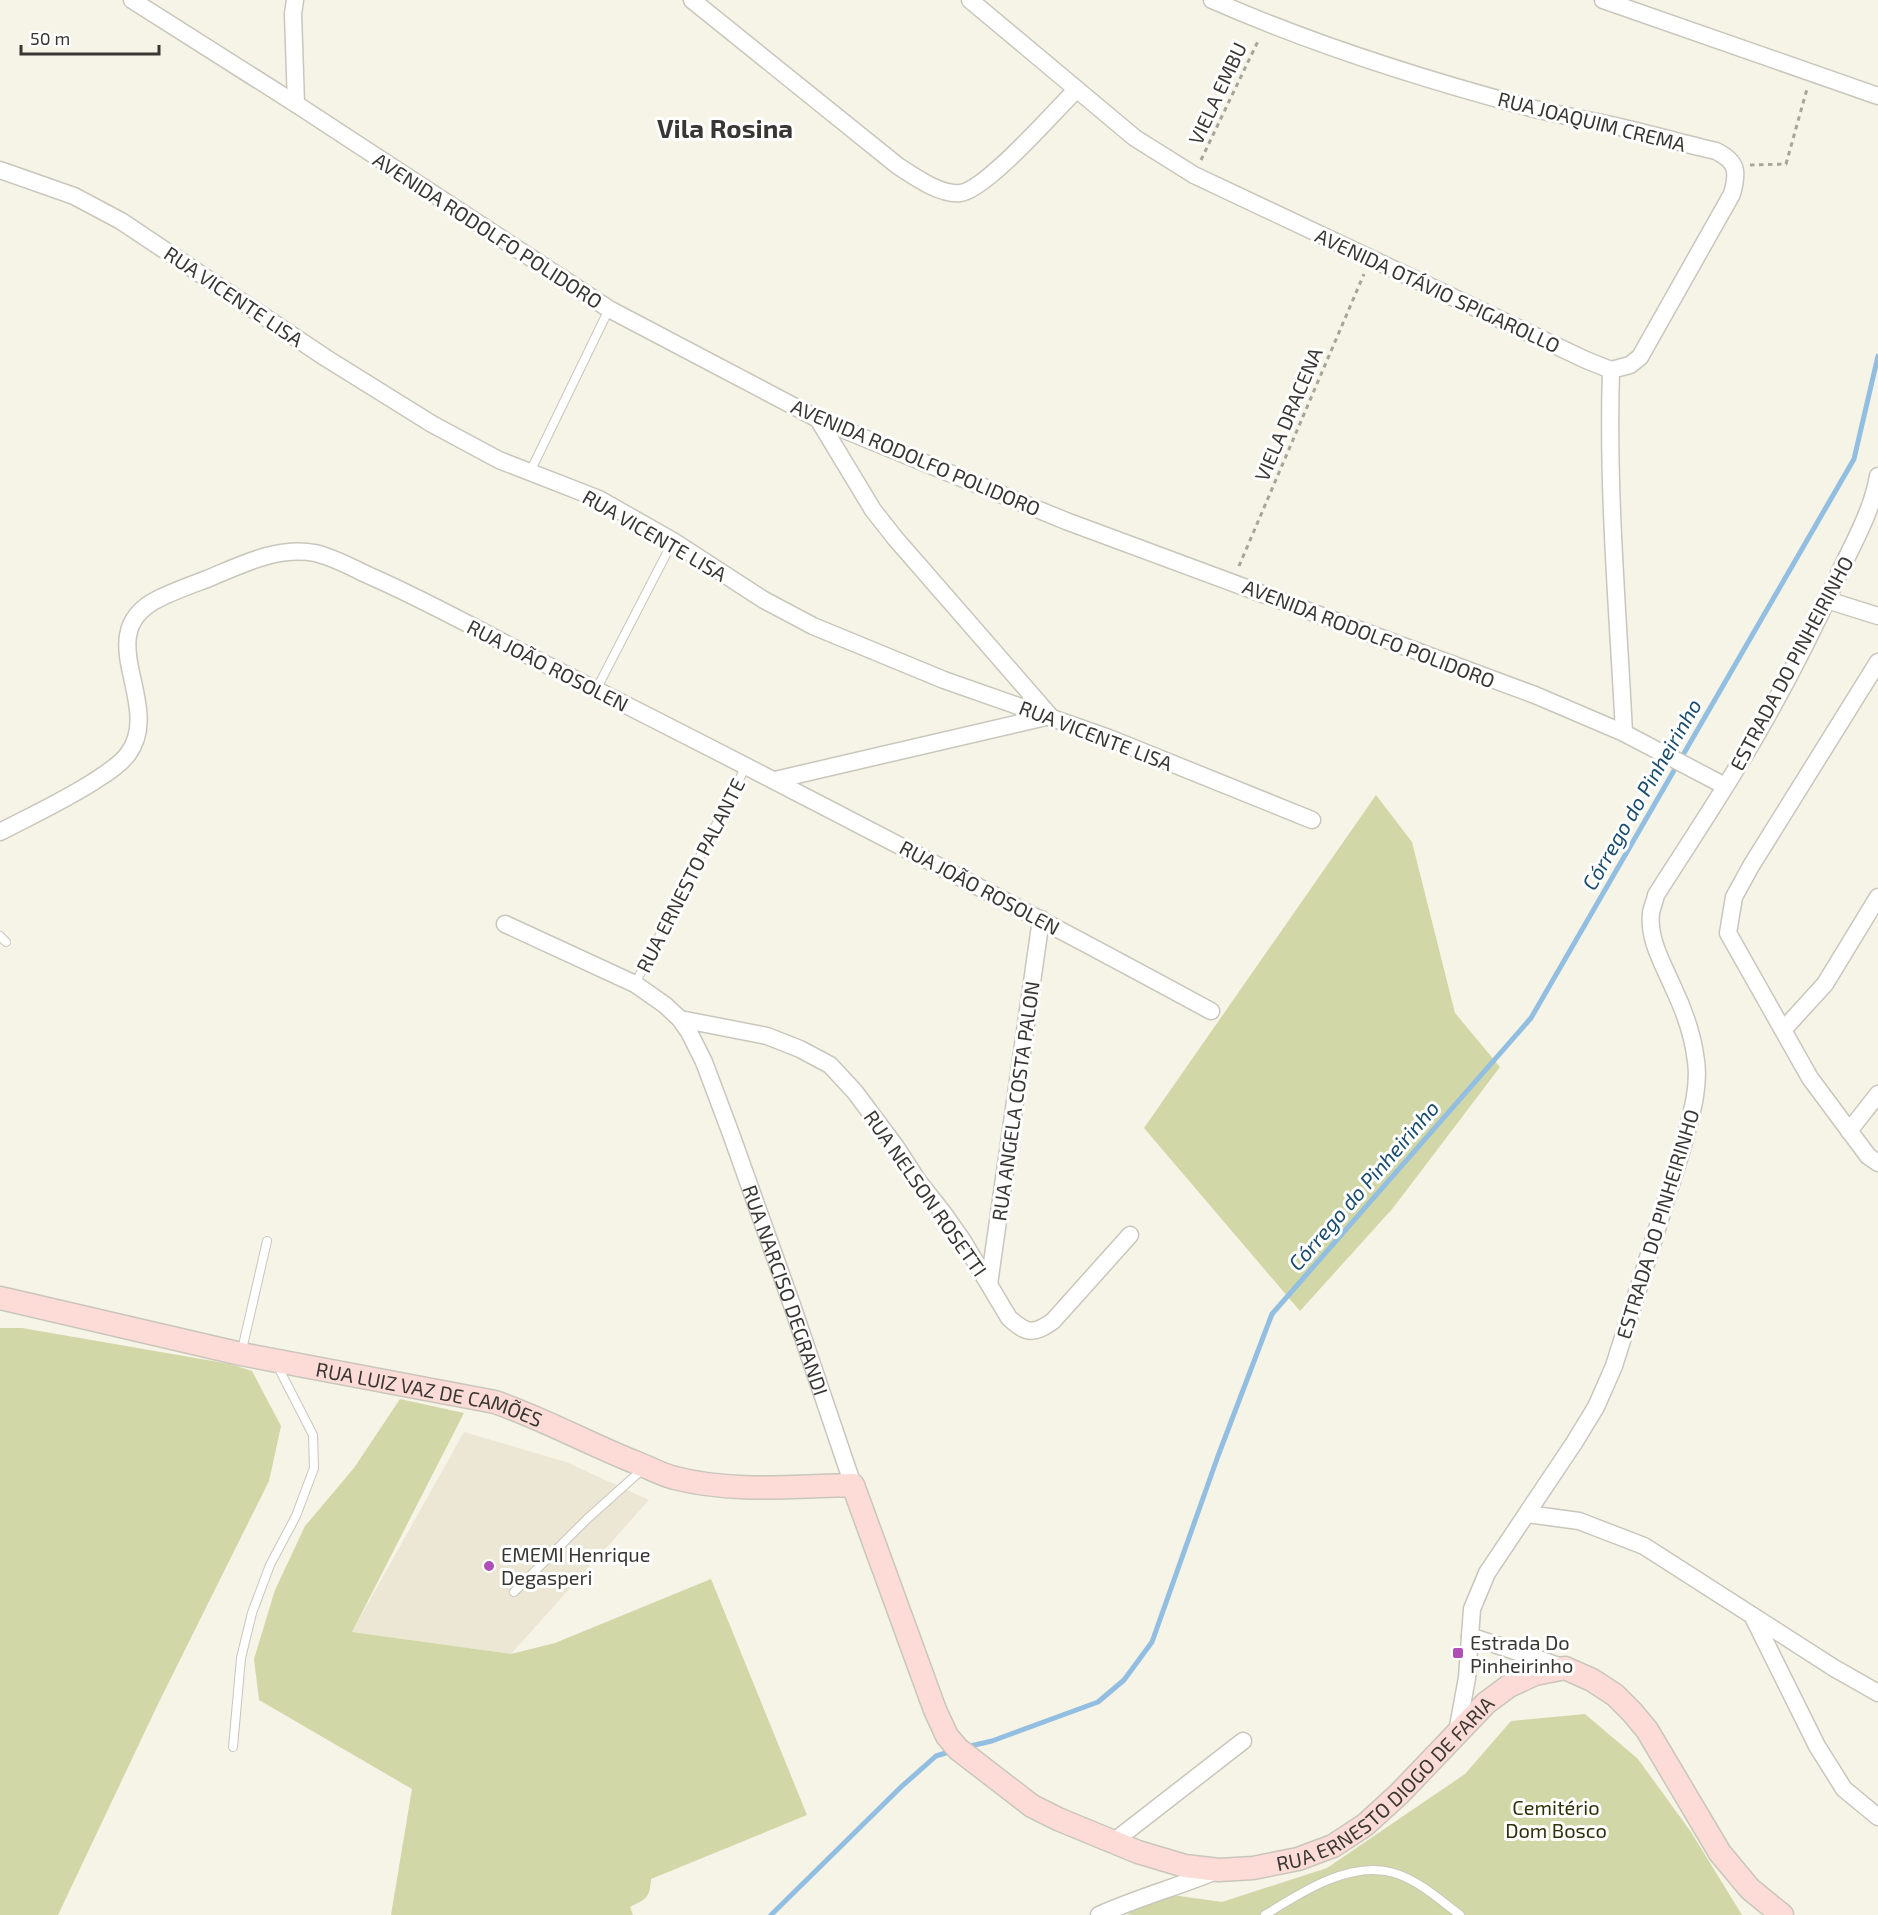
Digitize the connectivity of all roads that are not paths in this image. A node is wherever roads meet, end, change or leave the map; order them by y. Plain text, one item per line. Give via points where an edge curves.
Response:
1 (132, 0) edge
2 (295, 0) edge
3 (692, 0) edge
4 (970, 0) edge
5 (1212, 0) edge
6 (1603, 0) edge
7 (1076, 90) junction
8 (1878, 96) edge
9 (296, 104) junction
10 (0, 170) edge
11 (609, 309) junction
12 (1611, 370) junction
13 (818, 419) junction
14 (531, 472) junction
15 (1878, 477) edge
16 (673, 541) junction
17 (1827, 600) junction
18 (1878, 616) edge
19 (1878, 662) edge
20 (596, 690) junction
21 (1050, 716) junction
22 (1624, 733) junction
23 (746, 766) junction
24 (774, 780) junction
25 (1725, 786) junction
26 (1312, 820) dead end
27 (0, 832) edge
28 (1878, 897) edge
29 (1041, 919) junction
30 (505, 924) dead end
31 (635, 984) junction
32 (1211, 1011) dead end
33 (680, 1019) junction
34 (1783, 1030) junction
35 (1878, 1094) edge
36 (1849, 1131) junction
37 (1878, 1163) edge
38 (1130, 1235) dead end
39 (267, 1241) dead end
40 (989, 1284) junction
41 (0, 1298) edge
42 (241, 1354) junction
43 (274, 1360) junction
44 (645, 1466) junction
45 (852, 1485) junction
46 (1527, 1514) junction
47 (514, 1592) dead end
48 (1753, 1617) junction
49 (1470, 1636) junction
50 (1565, 1668) junction
51 (1878, 1693) edge
52 (1457, 1731) junction
53 (1243, 1741) dead end
54 (956, 1746) joint
55 (234, 1747) dead end
56 (1878, 1816) edge
57 (1113, 1842) junction
58 (1219, 1870) junction
59 (1099, 1915) edge
60 (1265, 1915) edge
61 (1460, 1915) edge
62 (1782, 1915) edge

1 - 9 street, AVENIDA RODOLFO POLIDORO
2 - 9 street
3 - 7 street via 898,166 926,184 950,193 962,193 989,178
4 - 7 street, AVENIDA OTÁVIO SPIGAROLLO
5 - 12 street, RUA JOAQUIM CREMA via 1337,50 1408,73 1725,156 1734,165 1732,194 1640,357 1630,365
6 - 8 street
7 - 12 street, AVENIDA OTÁVIO SPIGAROLLO via 1135,138 1194,175
9 - 11 street, AVENIDA RODOLFO POLIDORO
10 - 14 street, RUA VICENTE LISA via 74,196 121,221 432,424 490,456
11 - 13 street, AVENIDA RODOLFO POLIDORO
11 - 14 lane
12 - 22 street via 1612,500
13 - 21 street via 887,529
13 - 22 street, AVENIDA RODOLFO POLIDORO via 1066,521 1534,695
14 - 16 street, RUA VICENTE LISA via 599,499
15 - 17 street, ESTRADA DO PINHEIRINHO via 1864,520
16 - 20 lane
16 - 21 street, RUA VICENTE LISA via 764,600 813,626 944,680
17 - 18 street
17 - 25 street, ESTRADA DO PINHEIRINHO via 1761,728
19 - 34 street via 1734,897 1728,933
20 - 23 street, RUA JOÃO ROSOLEN
20 - 27 street, RUA JOÃO ROSOLEN via 398,588 319,554 274,554 153,601 137,615 127,634 127,655 138,700 139,724 127,756 72,795
21 - 24 street, RUA ERNESTO PALANTE
21 - 26 street, RUA VICENTE LISA
22 - 25 street, AVENIDA RODOLFO POLIDORO
23 - 24 street, RUA JOÃO ROSOLEN
23 - 31 lane, RUA ERNESTO PALANTE
24 - 29 street, RUA JOÃO ROSOLEN
25 - 46 street, ESTRADA DO PINHEIRINHO via 1656,895 1651,913 1652,933 1688,1023 1696,1060 1696,1091 1683,1146 1614,1366 1590,1416
28 - 34 street via 1825,984
29 - 32 street, RUA JOÃO ROSOLEN
29 - 40 street, RUA ANGELA COSTA PALON
30 - 31 street, RUA NARCISO DEGRANDI
31 - 33 street, RUA NARCISO DEGRANDI
33 - 40 street, RUA NELSON ROSETTI via 767,1036 830,1065 896,1147
33 - 45 street, RUA NARCISO DEGRANDI via 704,1062 731,1134
34 - 36 street via 1810,1078
35 - 36 street
36 - 37 street
38 - 40 street, RUA NELSON ROSETTI via 1074,1300 1040,1330 1032,1332 1009,1318
39 - 42 lane
41 - 42 main road, RUA LUIZ VAZ DE CAMÕES
42 - 43 main road, RUA LUIZ VAZ DE CAMÕES
43 - 44 main road, RUA LUIZ VAZ DE CAMÕES via 495,1402
43 - 55 lane via 313,1435 314,1468 252,1613 241,1658
44 - 45 main road, RUA LUIZ VAZ DE CAMÕES via 690,1482 737,1487
44 - 47 lane
45 - 54 main road, RUA NARCISO DEGRANDI via 935,1710
46 - 48 street via 1579,1521 1644,1546
46 - 49 street, ESTRADA DO PINHEIRINHO via 1487,1573 1472,1610
48 - 51 street
48 - 56 street via 1817,1746 1844,1789
49 - 50 street
49 - 52 street, ESTRADA DO PINHEIRINHO
50 - 52 main road, RUA ERNESTO DIOGO DE FARIA via 1535,1674 1509,1686
50 - 62 main road via 1615,1695 1632,1712 1647,1730 1720,1853 1750,1889
52 - 58 main road, RUA ERNESTO DIOGO DE FARIA via 1400,1793 1365,1825 1333,1846 1298,1859
53 - 57 street
54 - 57 main road, RUA ERNESTO DIOGO DE FARIA via 1032,1806
57 - 58 main road, RUA ERNESTO DIOGO DE FARIA via 1185,1866
58 - 59 street, RUA ERNESTO DIOGO DE FARIA
60 - 61 lane via 1301,1892 1335,1877 1375,1870 1408,1879

